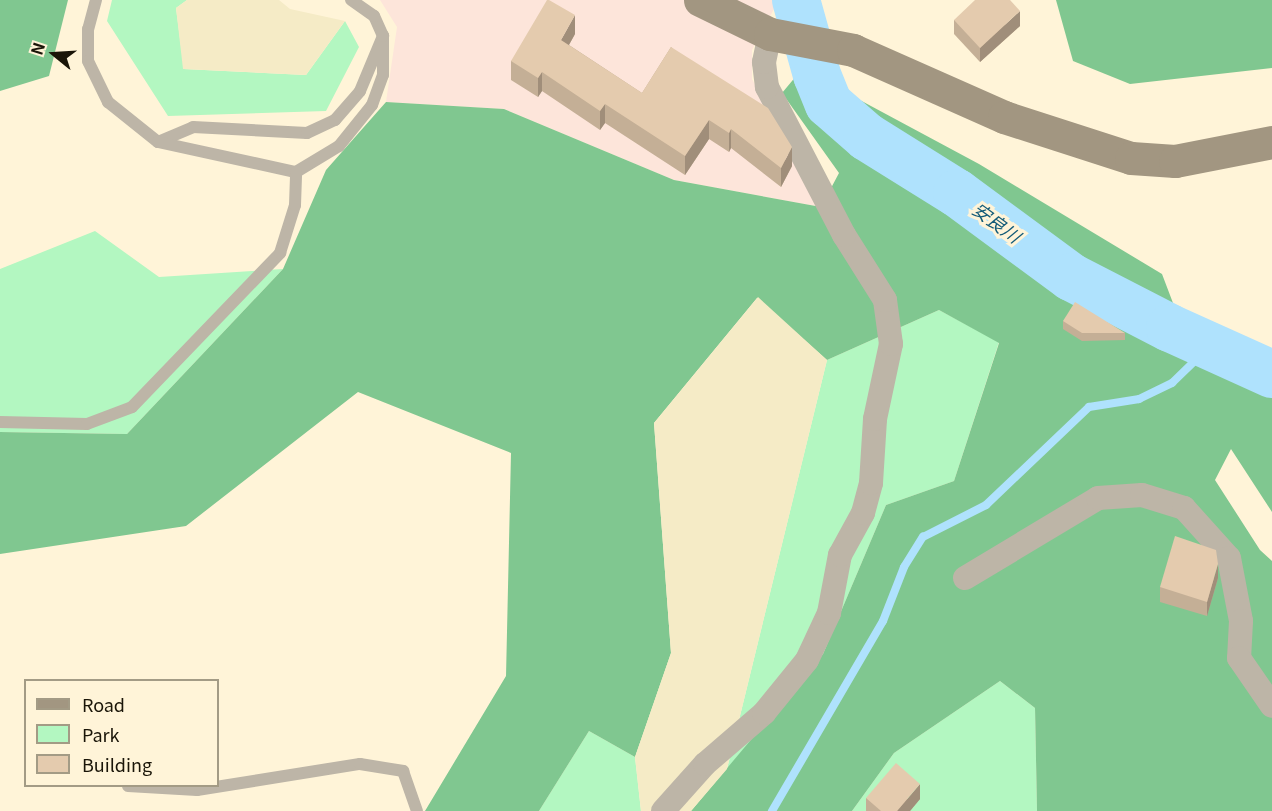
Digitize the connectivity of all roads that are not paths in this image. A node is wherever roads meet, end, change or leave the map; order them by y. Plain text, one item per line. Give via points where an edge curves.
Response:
1 (96, 0) edge
2 (351, 0) edge
3 (700, 0) edge
4 (383, 36) junction
5 (778, 36) junction
6 (1272, 141) edge
7 (158, 142) junction
8 (296, 172) junction
9 (0, 422) edge
10 (965, 578) dead end
11 (1272, 706) edge
12 (219, 786) edge
13 (145, 787) edge
14 (216, 787) edge
15 (417, 811) edge
16 (663, 811) edge

1 - 7 lane via 88,29 88,61 108,102
2 - 4 lane via 374,16
3 - 5 street
4 - 7 lane via 360,92 336,120 307,133 193,127
4 - 8 lane via 383,75 372,105 339,146
5 - 6 street via 836,45 1004,117 1131,158 1176,161
5 - 16 street via 764,62 767,87 844,236 885,300 891,344 875,419 871,483 863,513 840,555 829,613 807,660 764,713 705,764
7 - 8 lane
8 - 9 lane via 295,205 280,253 132,407 87,424
10 - 11 street via 1098,498 1142,495 1185,508 1229,558 1241,621 1239,658
12 - 15 lane via 360,764 403,771
13 - 14 lane

